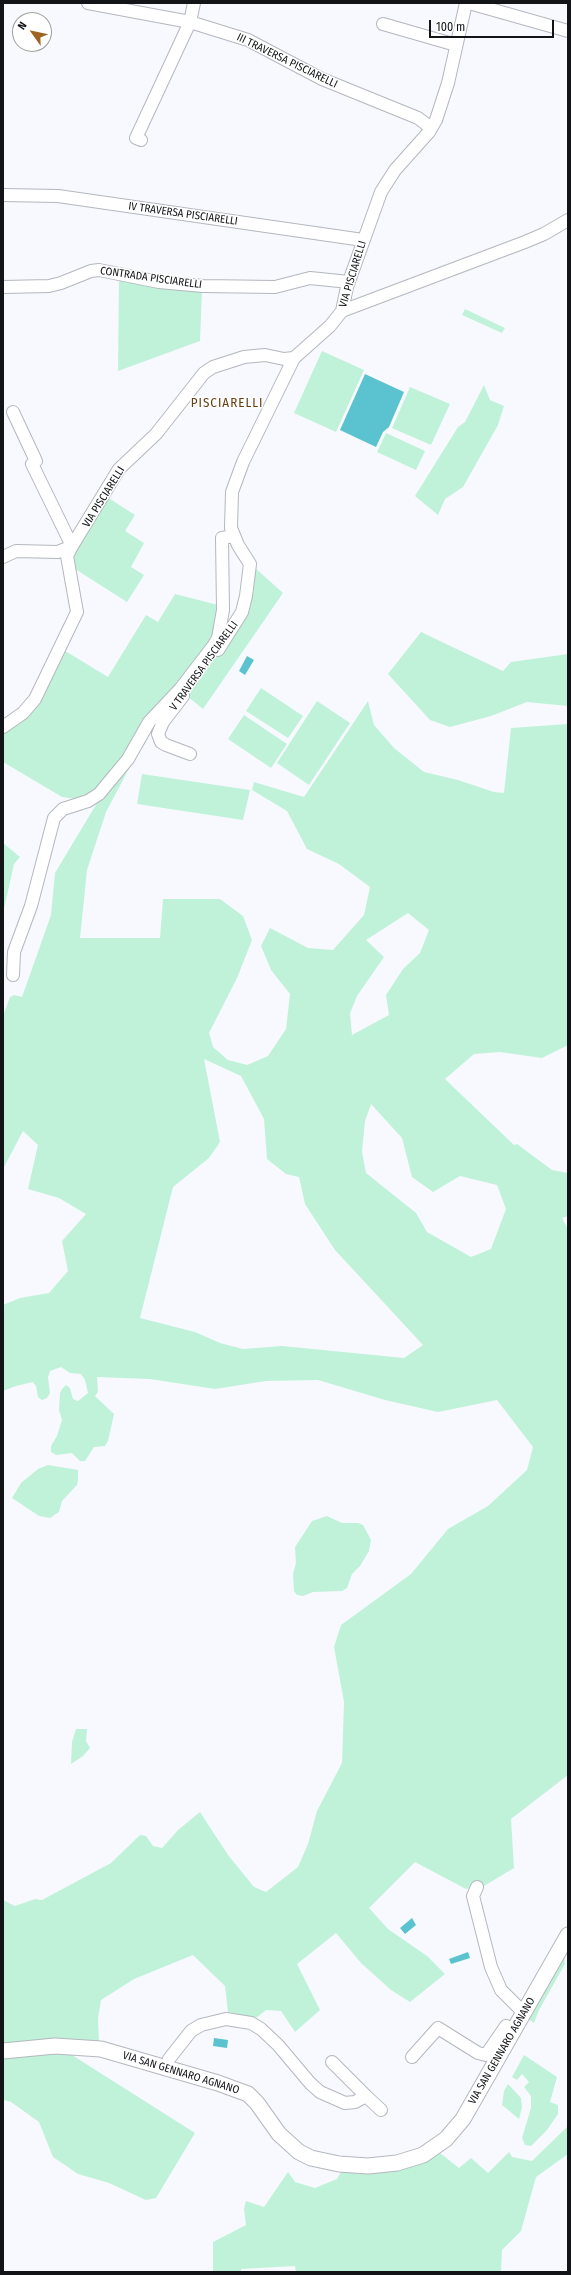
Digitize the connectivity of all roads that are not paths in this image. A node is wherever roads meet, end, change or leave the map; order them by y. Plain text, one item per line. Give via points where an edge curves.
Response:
1 (88, 3) edge
2 (194, 3) edge
3 (466, 3) edge
4 (469, 3) edge
5 (190, 22) junction
6 (383, 24) dead end
7 (568, 31) edge
8 (456, 45) junction
9 (431, 128) junction
10 (141, 140) dead end
11 (3, 194) edge
12 (568, 220) edge
13 (363, 240) junction
14 (349, 282) junction
15 (3, 287) edge
16 (342, 311) junction
17 (294, 358) junction
18 (13, 412) dead end
19 (234, 536) junction
20 (72, 546) junction
21 (3, 557) edge
22 (3, 727) edge
23 (190, 754) dead end
24 (13, 975) dead end
25 (477, 1887) dead end
26 (568, 1935) edge
27 (524, 2013) junction
28 (513, 2031) junction
29 (3, 2051) edge
30 (412, 2057) dead end
31 (332, 2062) dead end
32 (166, 2068) junction
33 (366, 2096) junction
34 (381, 2110) dead end

1 - 5 street, III TRAVERSA PISCIARELLI
2 - 5 street
3 - 8 street, VIA PISCIARELLI
4 - 7 street
5 - 9 street, III TRAVERSA PISCIARELLI via 248,40 322,79 418,118
5 - 10 street via 136,138
6 - 8 street
8 - 9 street, VIA PISCIARELLI via 445,93
9 - 13 street, VIA PISCIARELLI via 385,184
11 - 13 street, IV TRAVERSA PISCIARELLI via 58,196
12 - 16 street via 525,242
13 - 14 street, VIA PISCIARELLI
14 - 15 street, CONTRADA PISCIARELLI via 310,278 275,287 203,286 159,282 91,270 49,286
14 - 16 street, VIA PISCIARELLI
16 - 17 street, VIA PISCIARELLI via 330,326
17 - 19 street, V TRAVERSA PISCIARELLI via 236,480 230,508
17 - 20 street, VIA PISCIARELLI via 284,359 265,355 244,357 213,367 204,373 156,434 119,469
18 - 20 street via 36,461 32,464
19 - 23 street, V TRAVERSA PISCIARELLI via 250,564 242,612 158,734 160,742
19 - 24 street via 222,538 223,610 218,638 214,645 181,688 149,722 128,759 99,794 88,801 63,809 54,818 31,906 14,952
20 - 21 street via 58,552 16,551
20 - 22 street via 67,556 77,612 35,699 23,713
25 - 27 street via 474,1896 491,1967 501,1990
26 - 27 main road, VIA SAN GENNARO AGNANO
27 - 28 main road, VIA SAN GENNARO AGNANO
28 - 30 street via 506,2026 486,2055 478,2053 440,2025
28 - 32 main road, VIA SAN GENNARO AGNANO via 463,2118 446,2139 423,2155 397,2163 368,2166 339,2164 311,2158 299,2152 280,2134 248,2094
29 - 32 main road, VIA SAN GENNARO AGNANO via 55,2046 101,2049
31 - 33 street
32 - 33 street via 169,2059 192,2031 202,2025 226,2019 251,2023 261,2029 320,2092 345,2103 355,2102
33 - 34 street

